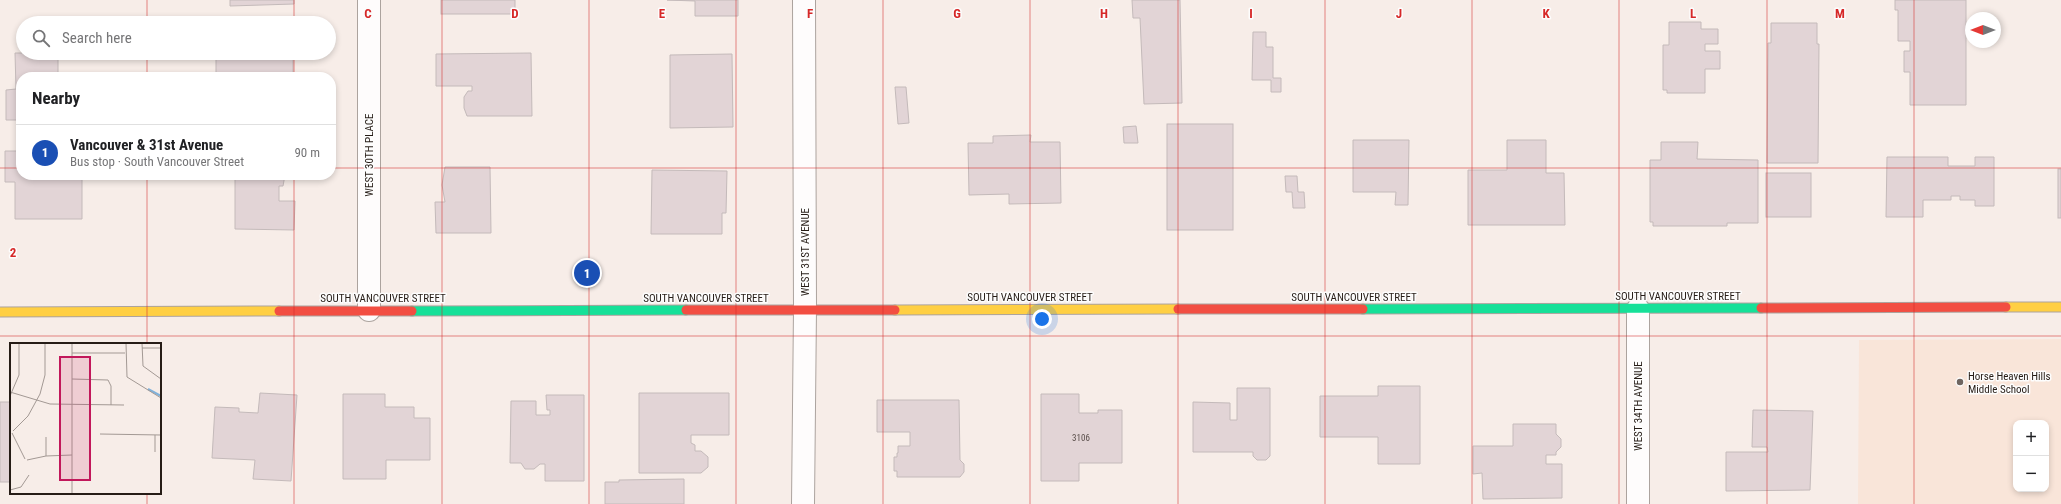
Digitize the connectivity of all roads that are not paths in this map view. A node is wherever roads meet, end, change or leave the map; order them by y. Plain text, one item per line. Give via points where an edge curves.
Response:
1 (369, 0) edge
2 (804, 0) edge
3 (2061, 307) edge
4 (805, 309) junction
5 (1638, 309) junction
6 (369, 310) junction
7 (0, 312) edge
8 (803, 504) edge
9 (1638, 504) edge

1 - 6 street, WEST 30TH PLACE
2 - 4 street, WEST 31ST AVENUE
3 - 5 street, SOUTH VANCOUVER STREET
4 - 5 street, SOUTH VANCOUVER STREET
4 - 6 street, SOUTH VANCOUVER STREET
4 - 8 street, WEST 31ST AVENUE
5 - 9 street, WEST 34TH AVENUE
6 - 7 street, SOUTH VANCOUVER STREET

